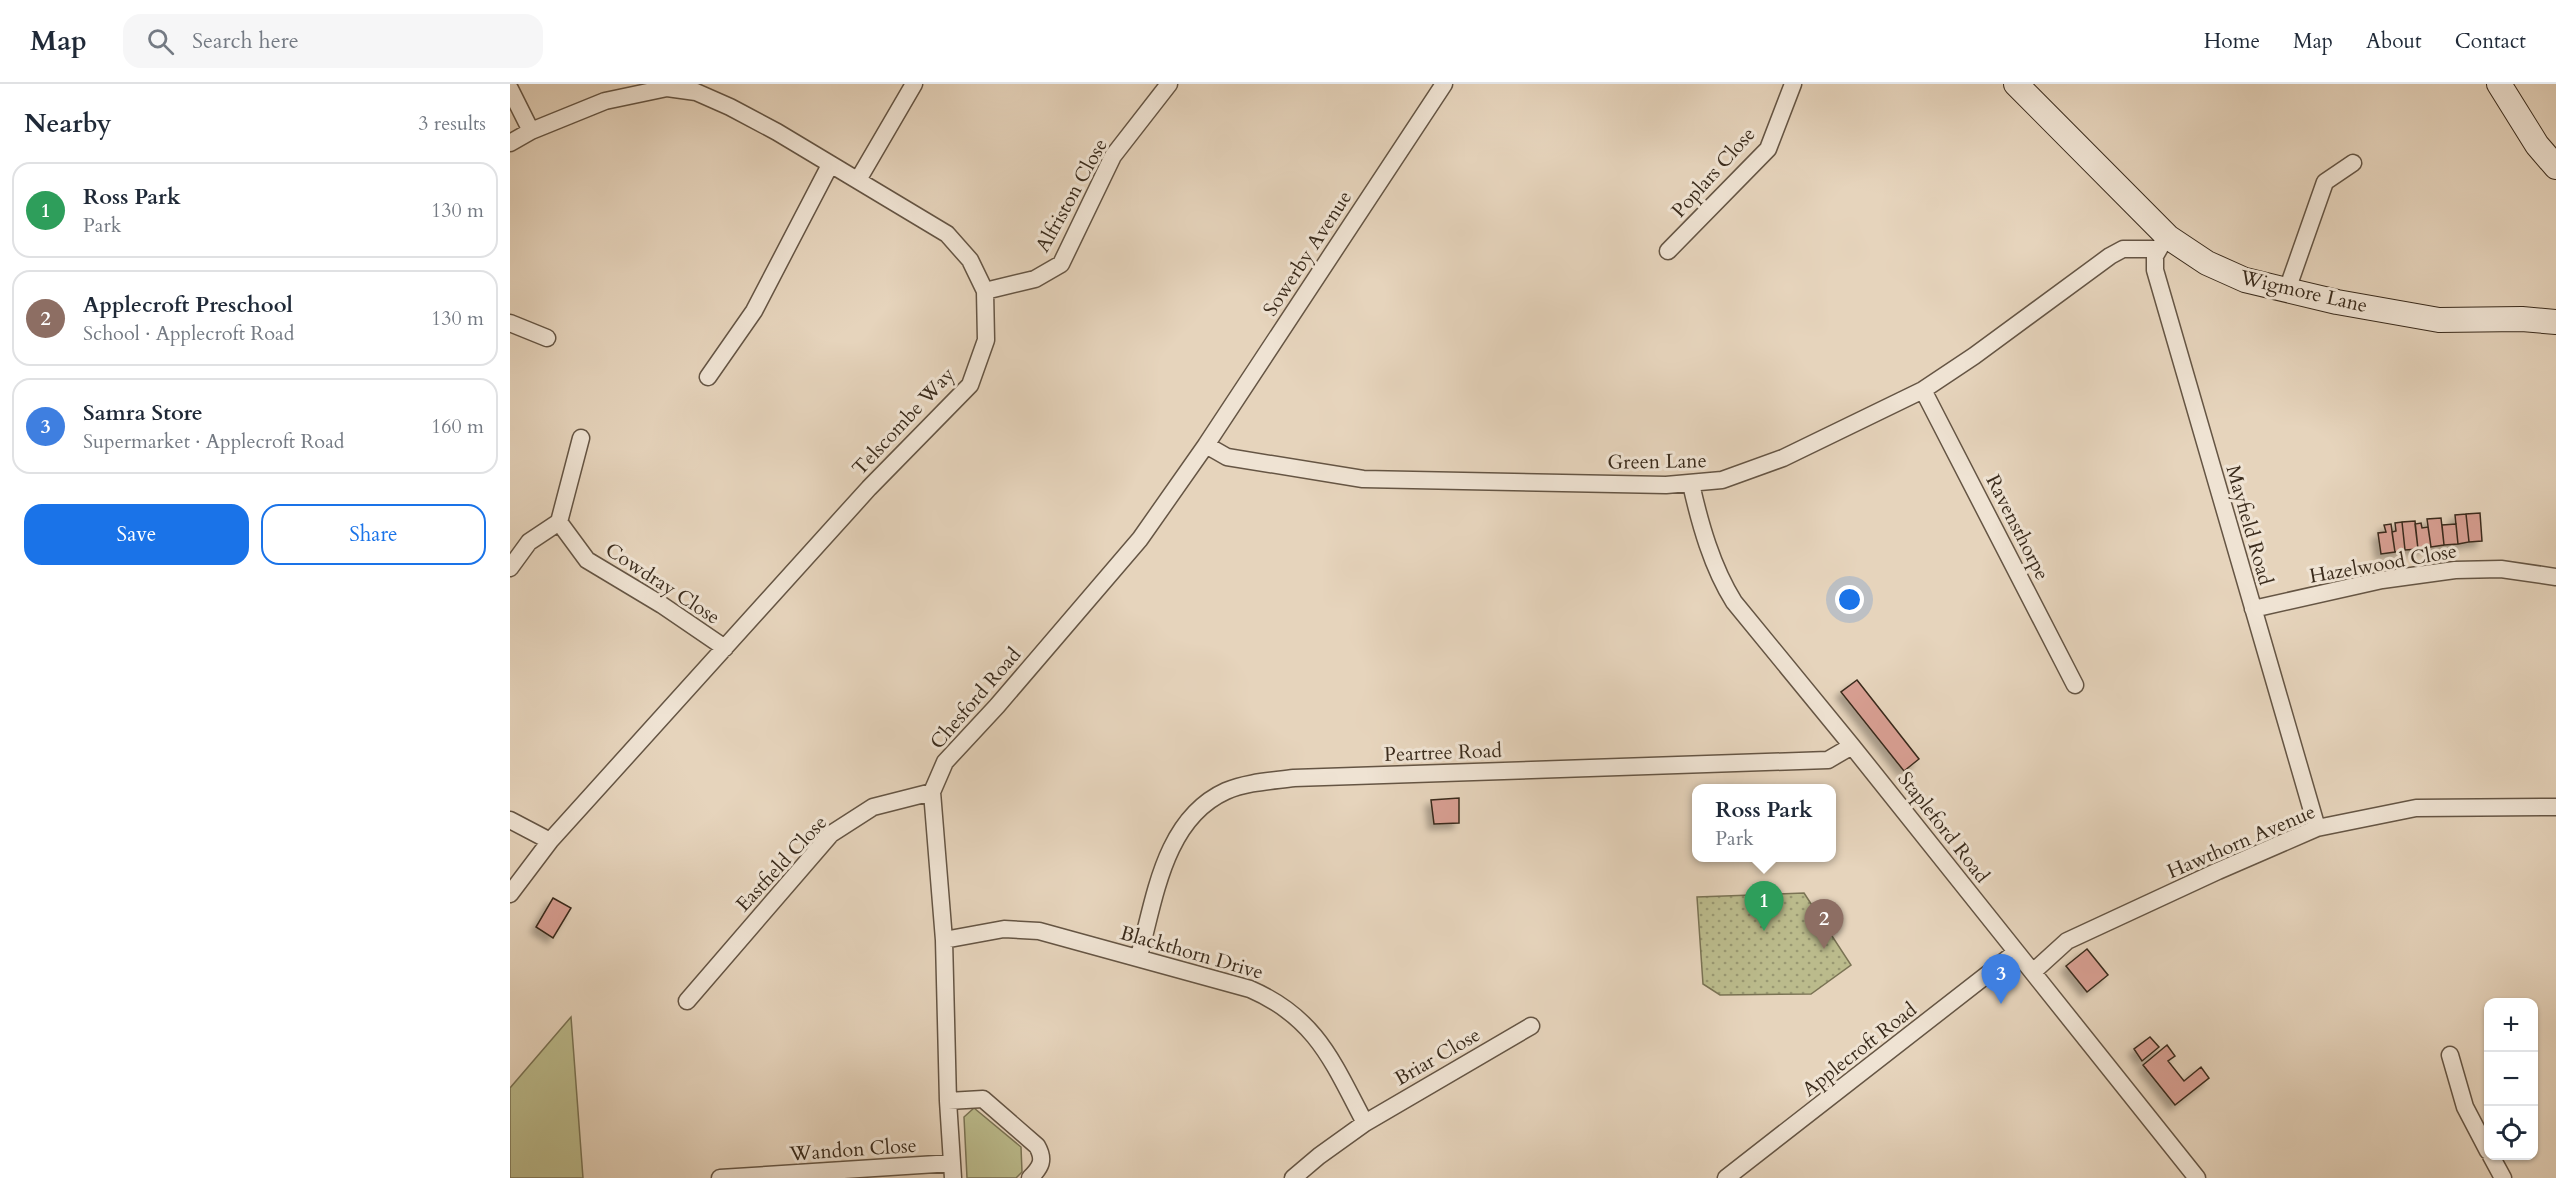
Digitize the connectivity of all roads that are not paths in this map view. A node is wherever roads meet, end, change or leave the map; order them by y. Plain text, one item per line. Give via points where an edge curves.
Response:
1 (914, 84) edge
2 (1168, 84) edge
3 (1444, 84) edge
4 (1793, 84) edge
5 (2016, 84) edge
6 (2499, 84) edge
7 (667, 86) edge
8 (510, 89) edge
9 (531, 131) junction
10 (510, 143) edge
11 (2353, 163) dead end
12 (830, 165) junction
13 (2556, 167) edge
14 (858, 180) junction
15 (2162, 243) junction
16 (1668, 251) dead end
17 (2287, 290) junction
18 (985, 291) junction
19 (2556, 322) edge
20 (510, 323) edge
21 (546, 338) dead end
22 (708, 377) dead end
23 (1923, 390) junction
24 (581, 438) dead end
25 (1206, 445) junction
26 (1690, 484) junction
27 (559, 522) junction
28 (510, 568) edge
29 (2556, 577) edge
30 (2253, 609) junction
31 (725, 648) junction
32 (2075, 685) dead end
33 (1852, 746) junction
34 (932, 792) junction
35 (2556, 807) edge
36 (510, 820) edge
37 (2317, 828) junction
38 (550, 841) junction
39 (510, 894) edge
40 (944, 940) junction
41 (2016, 952) junction
42 (1139, 956) junction
43 (2034, 971) junction
44 (687, 1000) dead end
45 (1531, 1026) dead end
46 (2450, 1055) dead end
47 (948, 1101) junction
48 (1365, 1123) junction
49 (2484, 1143) edge
50 (2494, 1160) edge
51 (952, 1171) edge
52 (2194, 1176) edge
53 (720, 1178) edge
54 (1030, 1178) edge
55 (1293, 1178) edge
56 (1726, 1178) edge
57 (2503, 1178) edge

1 - 14 street
2 - 18 street, Alfriston Close via 1113,156 1061,264 1035,279
3 - 25 street, Sowerby Avenue
4 - 16 street, Poplars Close via 1768,149
5 - 15 street, Wigmore Lane
6 - 13 street via 2537,145
7 - 9 street, Telscombe Way via 606,101
7 - 12 street, Telscombe Way via 696,92 730,107
8 - 9 street
9 - 10 street, Telscombe Way
11 - 17 street via 2325,182
12 - 14 street, Telscombe Way
12 - 22 street via 754,312
14 - 18 street, Telscombe Way via 947,234 970,260
15 - 17 street, Wigmore Lane via 2245,280
15 - 23 street, Green Lane via 2123,249 2110,256
15 - 30 street, Mayfield Road via 2155,255 2155,270
17 - 19 street, Wigmore Lane via 2439,320
18 - 31 street, Telscombe Way via 986,340 970,385 869,488
20 - 21 street
23 - 26 street, Green Lane via 1763,466 1722,480
23 - 32 street, Ravensthorpe
24 - 27 street
25 - 26 street, Green Lane via 1227,456 1363,478
25 - 34 street, Chesford Road via 1140,539 945,762
26 - 33 street, Stapleford Road via 1724,587
27 - 28 street via 529,542
27 - 31 street, Cowdray Close via 587,560
29 - 30 street, Hazelwood Close via 2501,569 2455,570 2382,580
30 - 37 street, Mayfield Road
31 - 38 street, Telscombe Way
33 - 41 street, Stapleford Road
33 - 42 street, Peartree Road via 1828,760 1294,778 1243,786 1212,799 1180,832 1168,856
34 - 40 street, Chesford Road
34 - 44 street, Eastfield Close via 873,807 831,834
35 - 37 street, Hawthorn Avenue via 2416,808
36 - 38 street
37 - 43 street, Hawthorn Avenue via 2067,941
38 - 39 street, Telscombe Way
40 - 42 street, Blackthorn Drive via 1004,929 1039,931
40 - 47 street, Chesford Road
41 - 43 street, Stapleford Road
41 - 56 street, Applecroft Road
42 - 48 street, Blackthorn Drive via 1250,988 1274,999 1300,1019 1324,1047
43 - 52 street, Stapleford Road
45 - 48 street, Briar Close
46 - 49 street via 2465,1107
47 - 51 street, Chesford Road
47 - 54 street via 983,1099 1037,1146 1042,1156 1040,1167
48 - 55 street, Briar Close
50 - 57 street
51 - 53 street, Wandon Close

